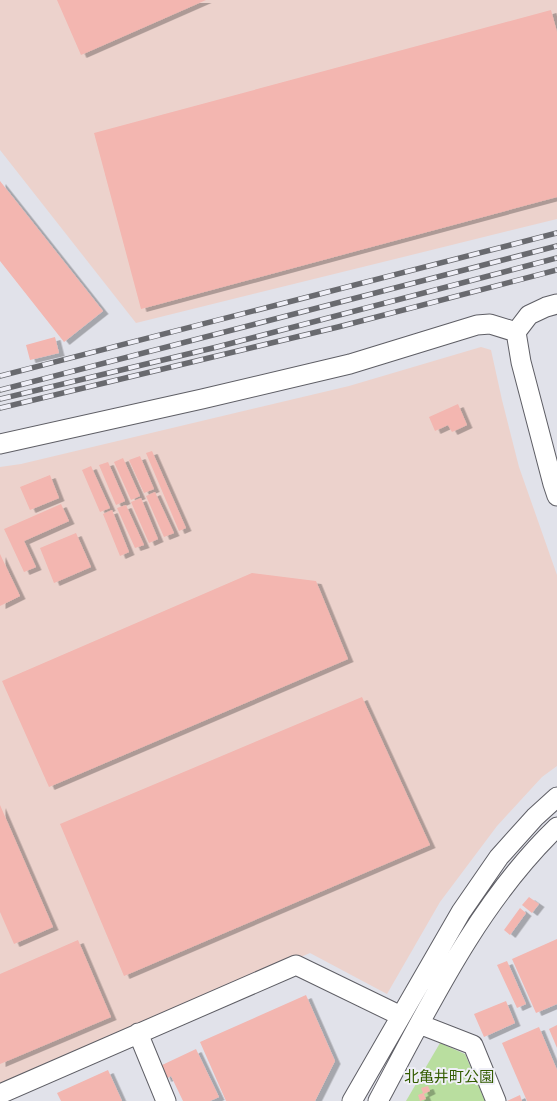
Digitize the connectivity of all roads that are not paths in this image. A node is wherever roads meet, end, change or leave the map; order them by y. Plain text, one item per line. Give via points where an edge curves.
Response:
1 (557, 304) edge
2 (516, 332) junction
3 (0, 444) edge
4 (557, 496) edge
5 (557, 797) edge
6 (557, 827) edge
7 (401, 1016) junction
8 (420, 1024) junction
9 (138, 1033) junction
10 (0, 1094) edge
11 (166, 1101) edge
12 (352, 1101) edge
13 (378, 1101) edge
14 (496, 1101) edge

1 - 2 street via 529,315
2 - 3 street via 490,324 477,325 350,364
2 - 4 street
5 - 7 street via 499,858 461,912
6 - 8 street via 527,858 482,918
7 - 9 street via 296,965
7 - 12 street
8 - 13 street
8 - 14 street via 473,1045
9 - 10 street
9 - 11 street

